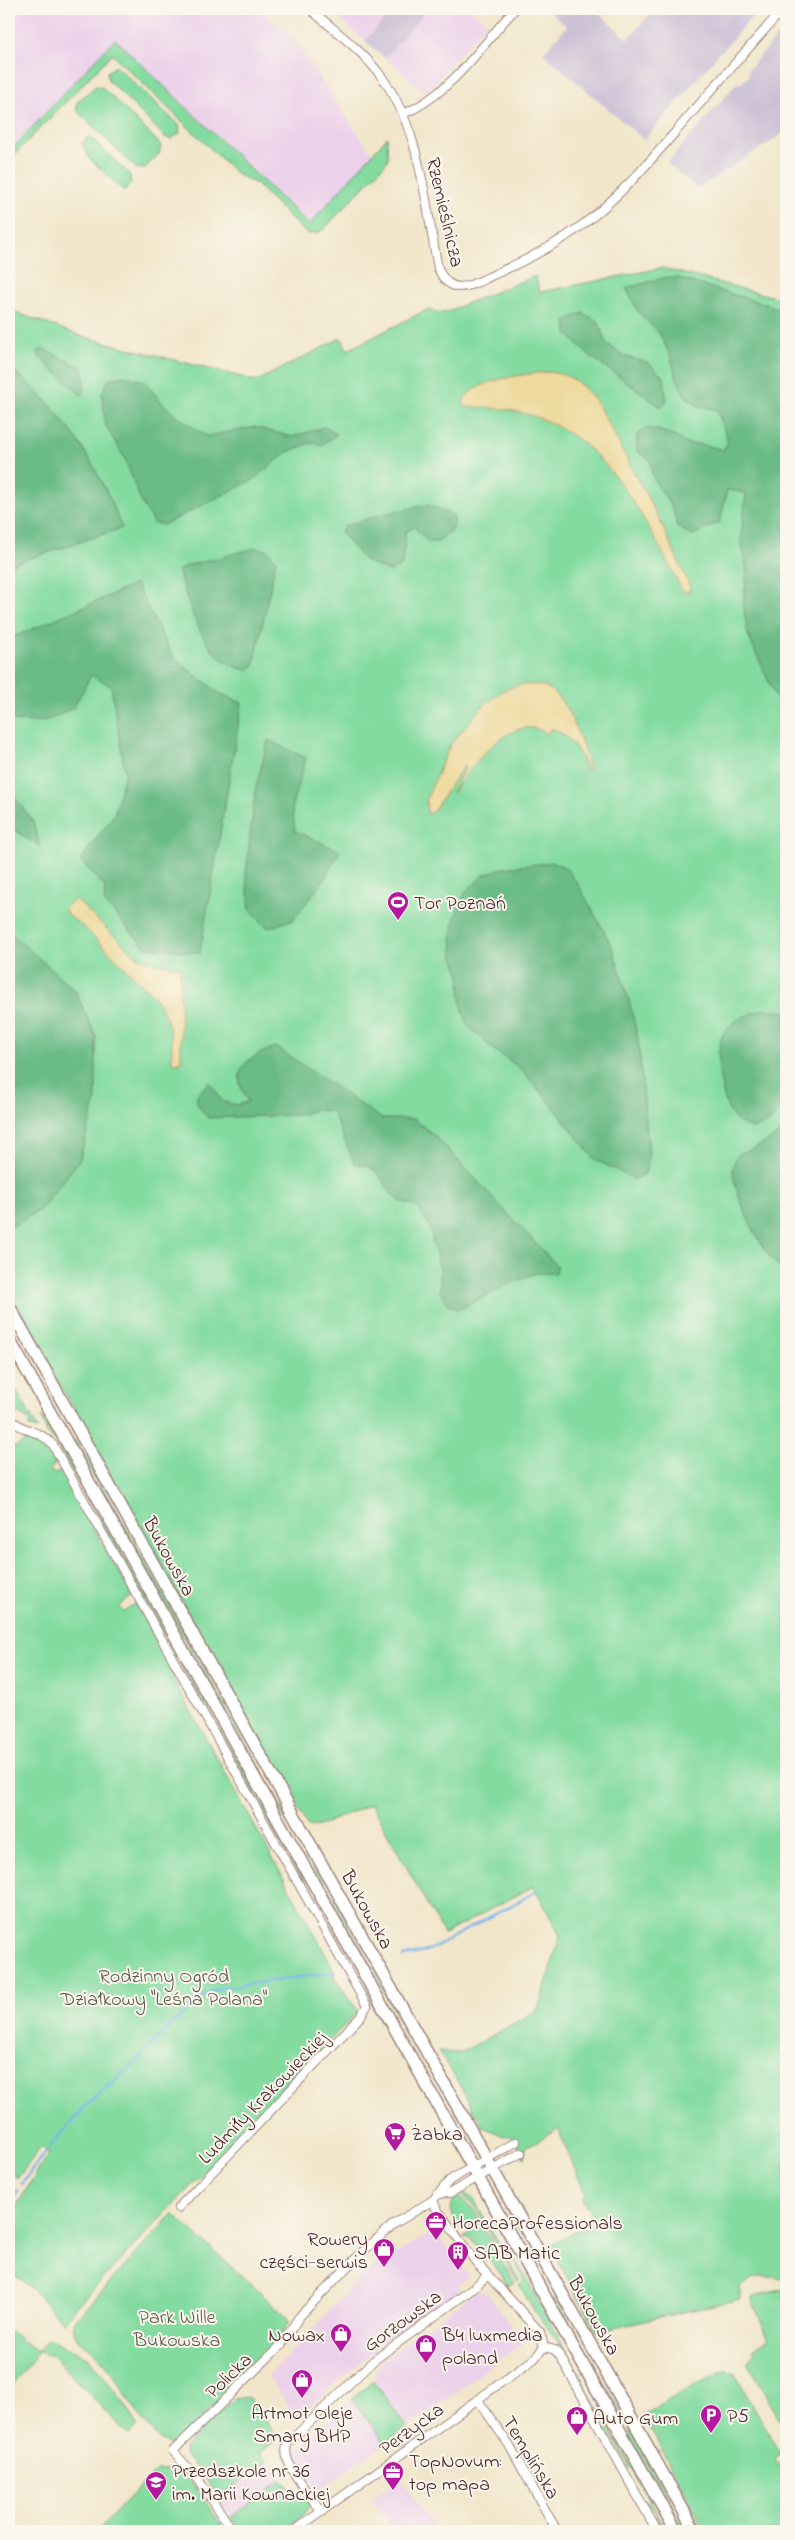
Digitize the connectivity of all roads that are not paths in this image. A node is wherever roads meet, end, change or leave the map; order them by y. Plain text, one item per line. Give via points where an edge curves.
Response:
1 (310, 9) edge
2 (515, 9) edge
3 (783, 9) edge
4 (402, 114) junction
5 (9, 1306) edge
6 (20, 1325) junction
7 (9, 1331) edge
8 (9, 1339) edge
9 (9, 1418) edge
10 (516, 2142) dead end
11 (522, 2152) dead end
12 (490, 2164) junction
13 (475, 2172) junction
14 (435, 2197) junction
15 (178, 2208) dead end
16 (488, 2275) junction
17 (544, 2347) junction
18 (478, 2400) junction
19 (322, 2512) junction
20 (233, 2531) edge
21 (294, 2531) edge
22 (557, 2531) edge
23 (657, 2531) edge
24 (676, 2531) edge
25 (695, 2531) edge

1 - 4 street, Rzemieślnicza via 352,45 377,72
2 - 4 street via 441,91 421,106
3 - 4 street, Rzemieślnicza via 655,156 604,207 549,247 519,264 464,287 450,285 438,268 417,159
5 - 6 main road, Bukowska
6 - 7 street
6 - 12 main road, Bukowska
8 - 13 main road, Bukowska
9 - 15 street, Ludmiły Krakowieckiej via 20,1427 40,1433 53,1445 367,2006
10 - 12 street
11 - 12 street
12 - 13 street, Policka
12 - 13 street, Policka
12 - 25 main road, Bukowska
13 - 14 street, Policka via 445,2183
13 - 24 main road, Bukowska
14 - 16 street via 436,2208
14 - 20 street, Policka via 394,2224 360,2254 299,2317 281,2345 174,2451 198,2479
16 - 17 street via 540,2332
16 - 19 street, Gorzowska via 373,2361 288,2443 285,2450 287,2461
17 - 18 street, Perzycka via 534,2359
17 - 23 street via 555,2350 572,2377
18 - 19 street, Perzycka
18 - 22 street, Templińska via 509,2446
19 - 21 street, Perzycka

